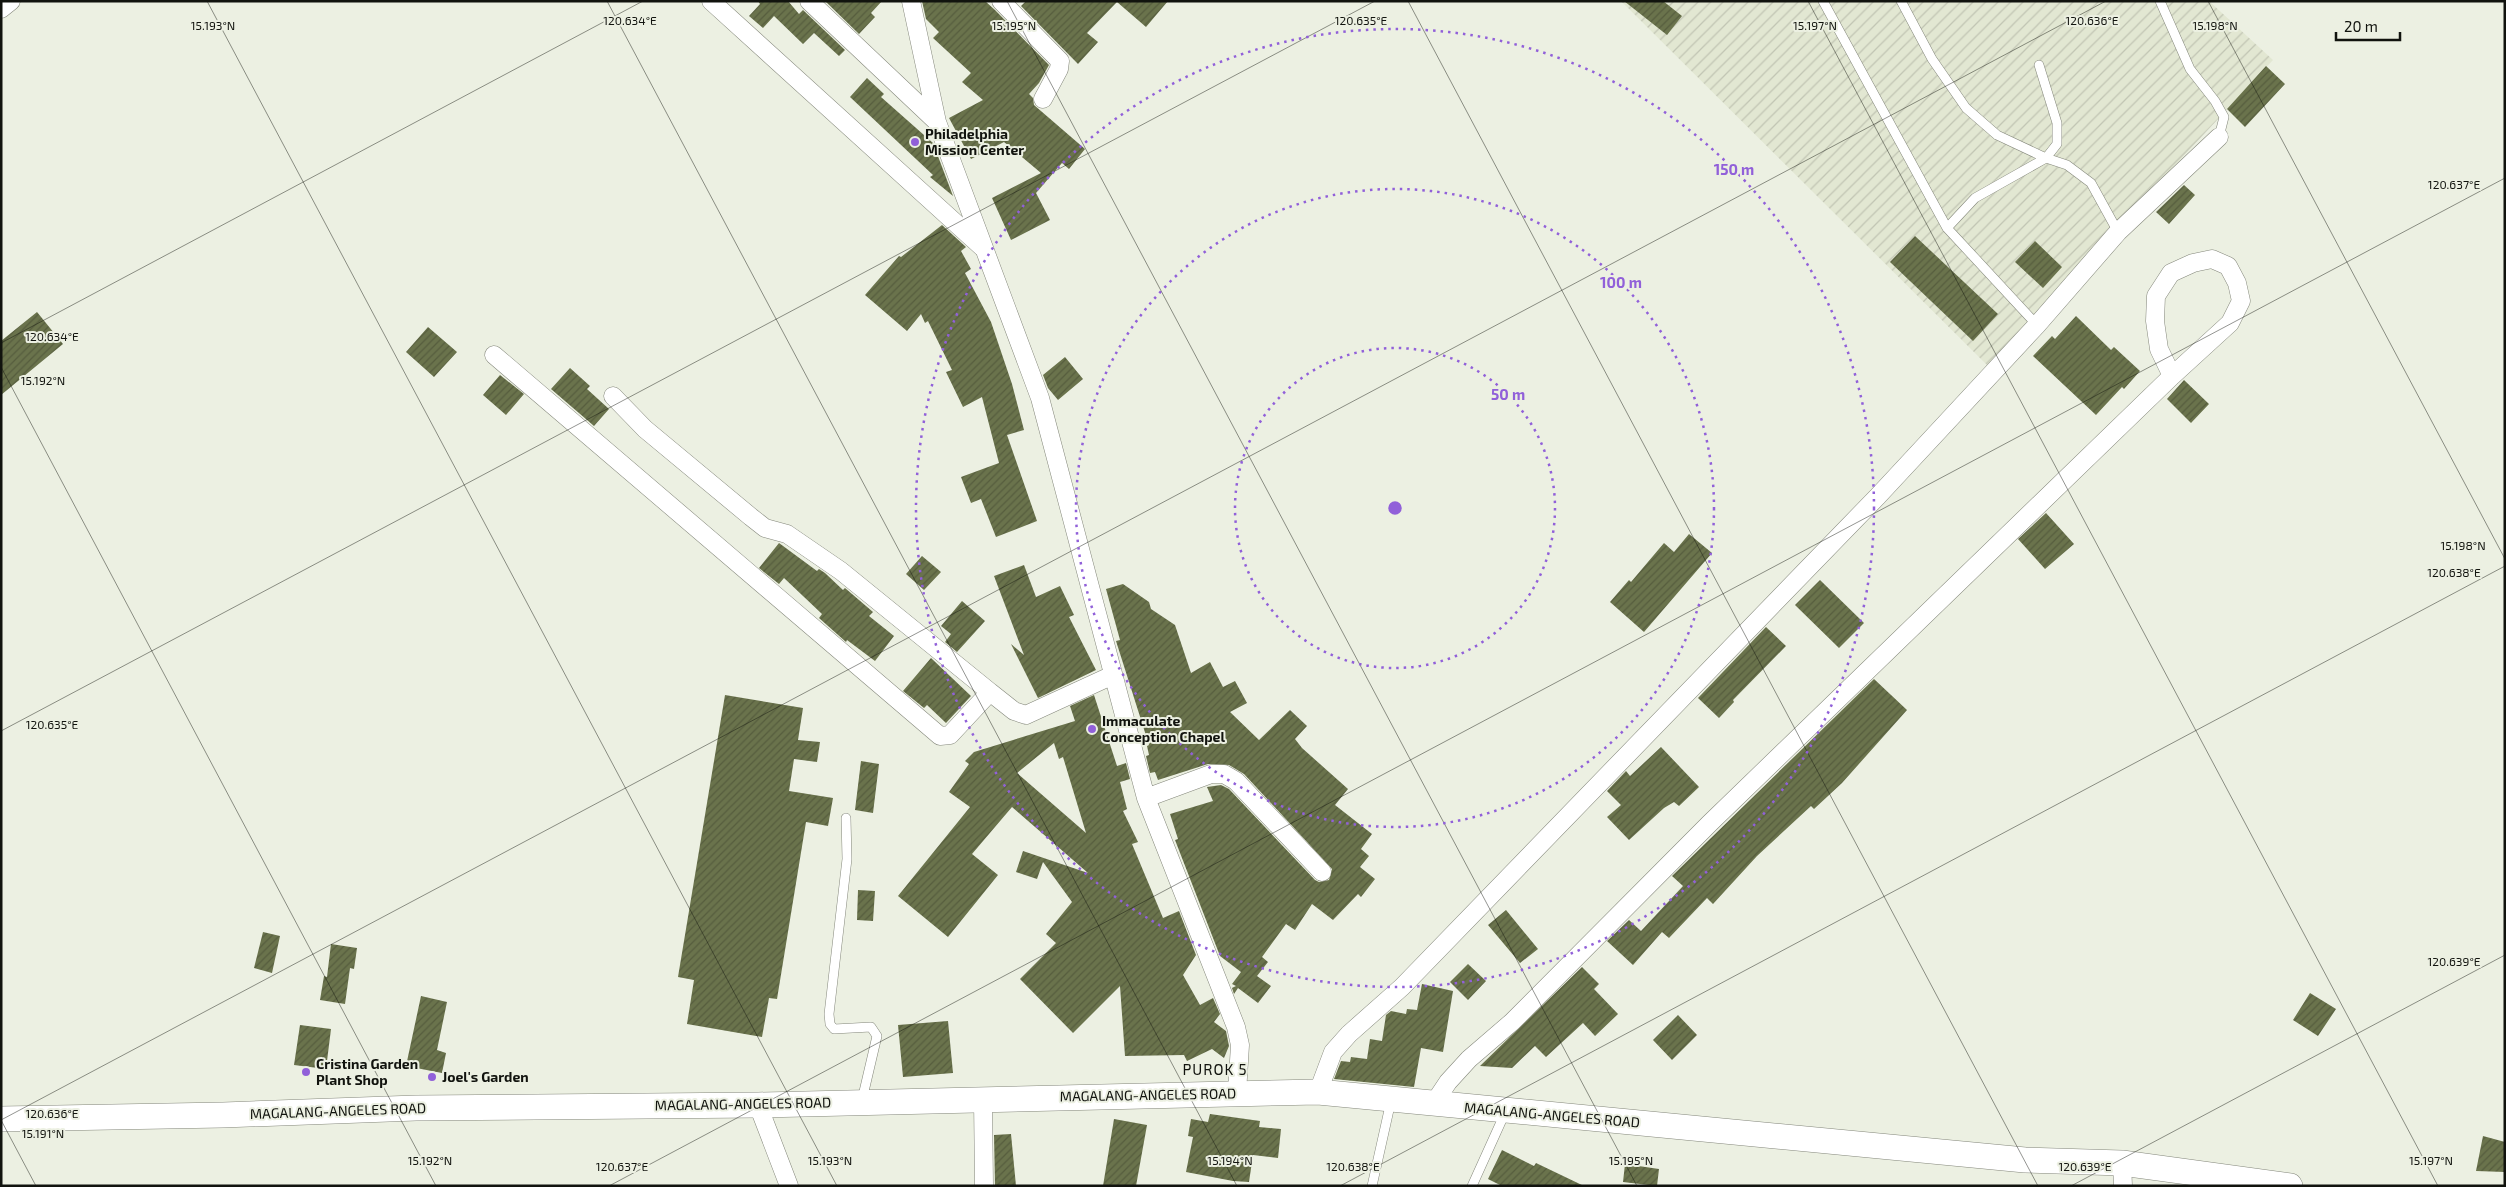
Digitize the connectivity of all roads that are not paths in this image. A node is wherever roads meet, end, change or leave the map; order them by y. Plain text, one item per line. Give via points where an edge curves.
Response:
1 (11, 1) edge
2 (710, 1) edge
3 (809, 1) edge
4 (910, 1) edge
5 (1001, 1) edge
6 (1823, 1) edge
7 (1901, 1) edge
8 (2160, 1) edge
9 (1, 9) edge
10 (2039, 65) dead end
11 (1042, 99) dead end
12 (937, 122) junction
13 (2218, 137) joint
14 (2046, 158) junction
15 (1948, 228) junction
16 (2118, 232) junction
17 (984, 249) junction
18 (2037, 325) junction
19 (494, 355) dead end
20 (2172, 376) junction
21 (613, 396) dead end
22 (1112, 676) junction
23 (990, 692) junction
24 (1146, 798) junction
25 (846, 818) dead end
26 (1322, 872) dead end
27 (1318, 1092) junction
28 (1236, 1093) junction
29 (1392, 1098) junction
30 (983, 1099) junction
31 (861, 1101) junction
32 (1434, 1104) junction
33 (758, 1105) junction
34 (1506, 1110) junction
35 (1, 1118) edge
36 (2122, 1174) edge
37 (789, 1186) edge
38 (984, 1186) edge
39 (1372, 1186) edge
40 (1472, 1186) edge
41 (2290, 1186) edge

1 - 9 street
2 - 17 street
3 - 12 street
4 - 12 street
5 - 11 street via 1060,61 1059,69
6 - 15 lane
7 - 14 lane via 1932,59 1966,108 1997,135
8 - 13 lane via 2190,69 2224,117
10 - 14 lane via 2058,128 2057,144
12 - 17 street
13 - 16 street
14 - 15 lane via 1975,198
14 - 16 lane via 2067,165 2091,183
15 - 18 lane
16 - 18 street
17 - 22 street via 1040,398
18 - 27 street via 1878,496 1402,987 1349,1034 1333,1052
19 - 23 street via 940,736 950,734
20 - 20 street via 2159,349 2156,296 2171,273 2192,263 2212,259 2228,266 2238,283 2242,301 2230,323
20 - 32 street via 1710,823 1512,1022 1469,1059
21 - 23 street via 645,429 765,528 787,534 841,571
22 - 23 street via 1026,715 1014,711
22 - 24 street
24 - 26 street via 1211,774 1224,774 1236,781
24 - 28 street via 1236,1027 1240,1045
25 - 31 lane via 847,859 829,1014 834,1029 871,1027 877,1036
27 - 28 main road, MAGALANG-ANGELES ROAD
27 - 29 main road, MAGALANG-ANGELES ROAD
28 - 30 main road, MAGALANG-ANGELES ROAD
29 - 32 main road, MAGALANG-ANGELES ROAD
29 - 39 lane
30 - 31 main road, MAGALANG-ANGELES ROAD
30 - 38 street
31 - 33 main road, MAGALANG-ANGELES ROAD
32 - 34 main road, MAGALANG-ANGELES ROAD
33 - 35 main road, MAGALANG-ANGELES ROAD via 416,1108
33 - 37 street
34 - 36 main road, MAGALANG-ANGELES ROAD via 2025,1160
34 - 40 lane
36 - 41 main road, MAGALANG-ANGELES ROAD

